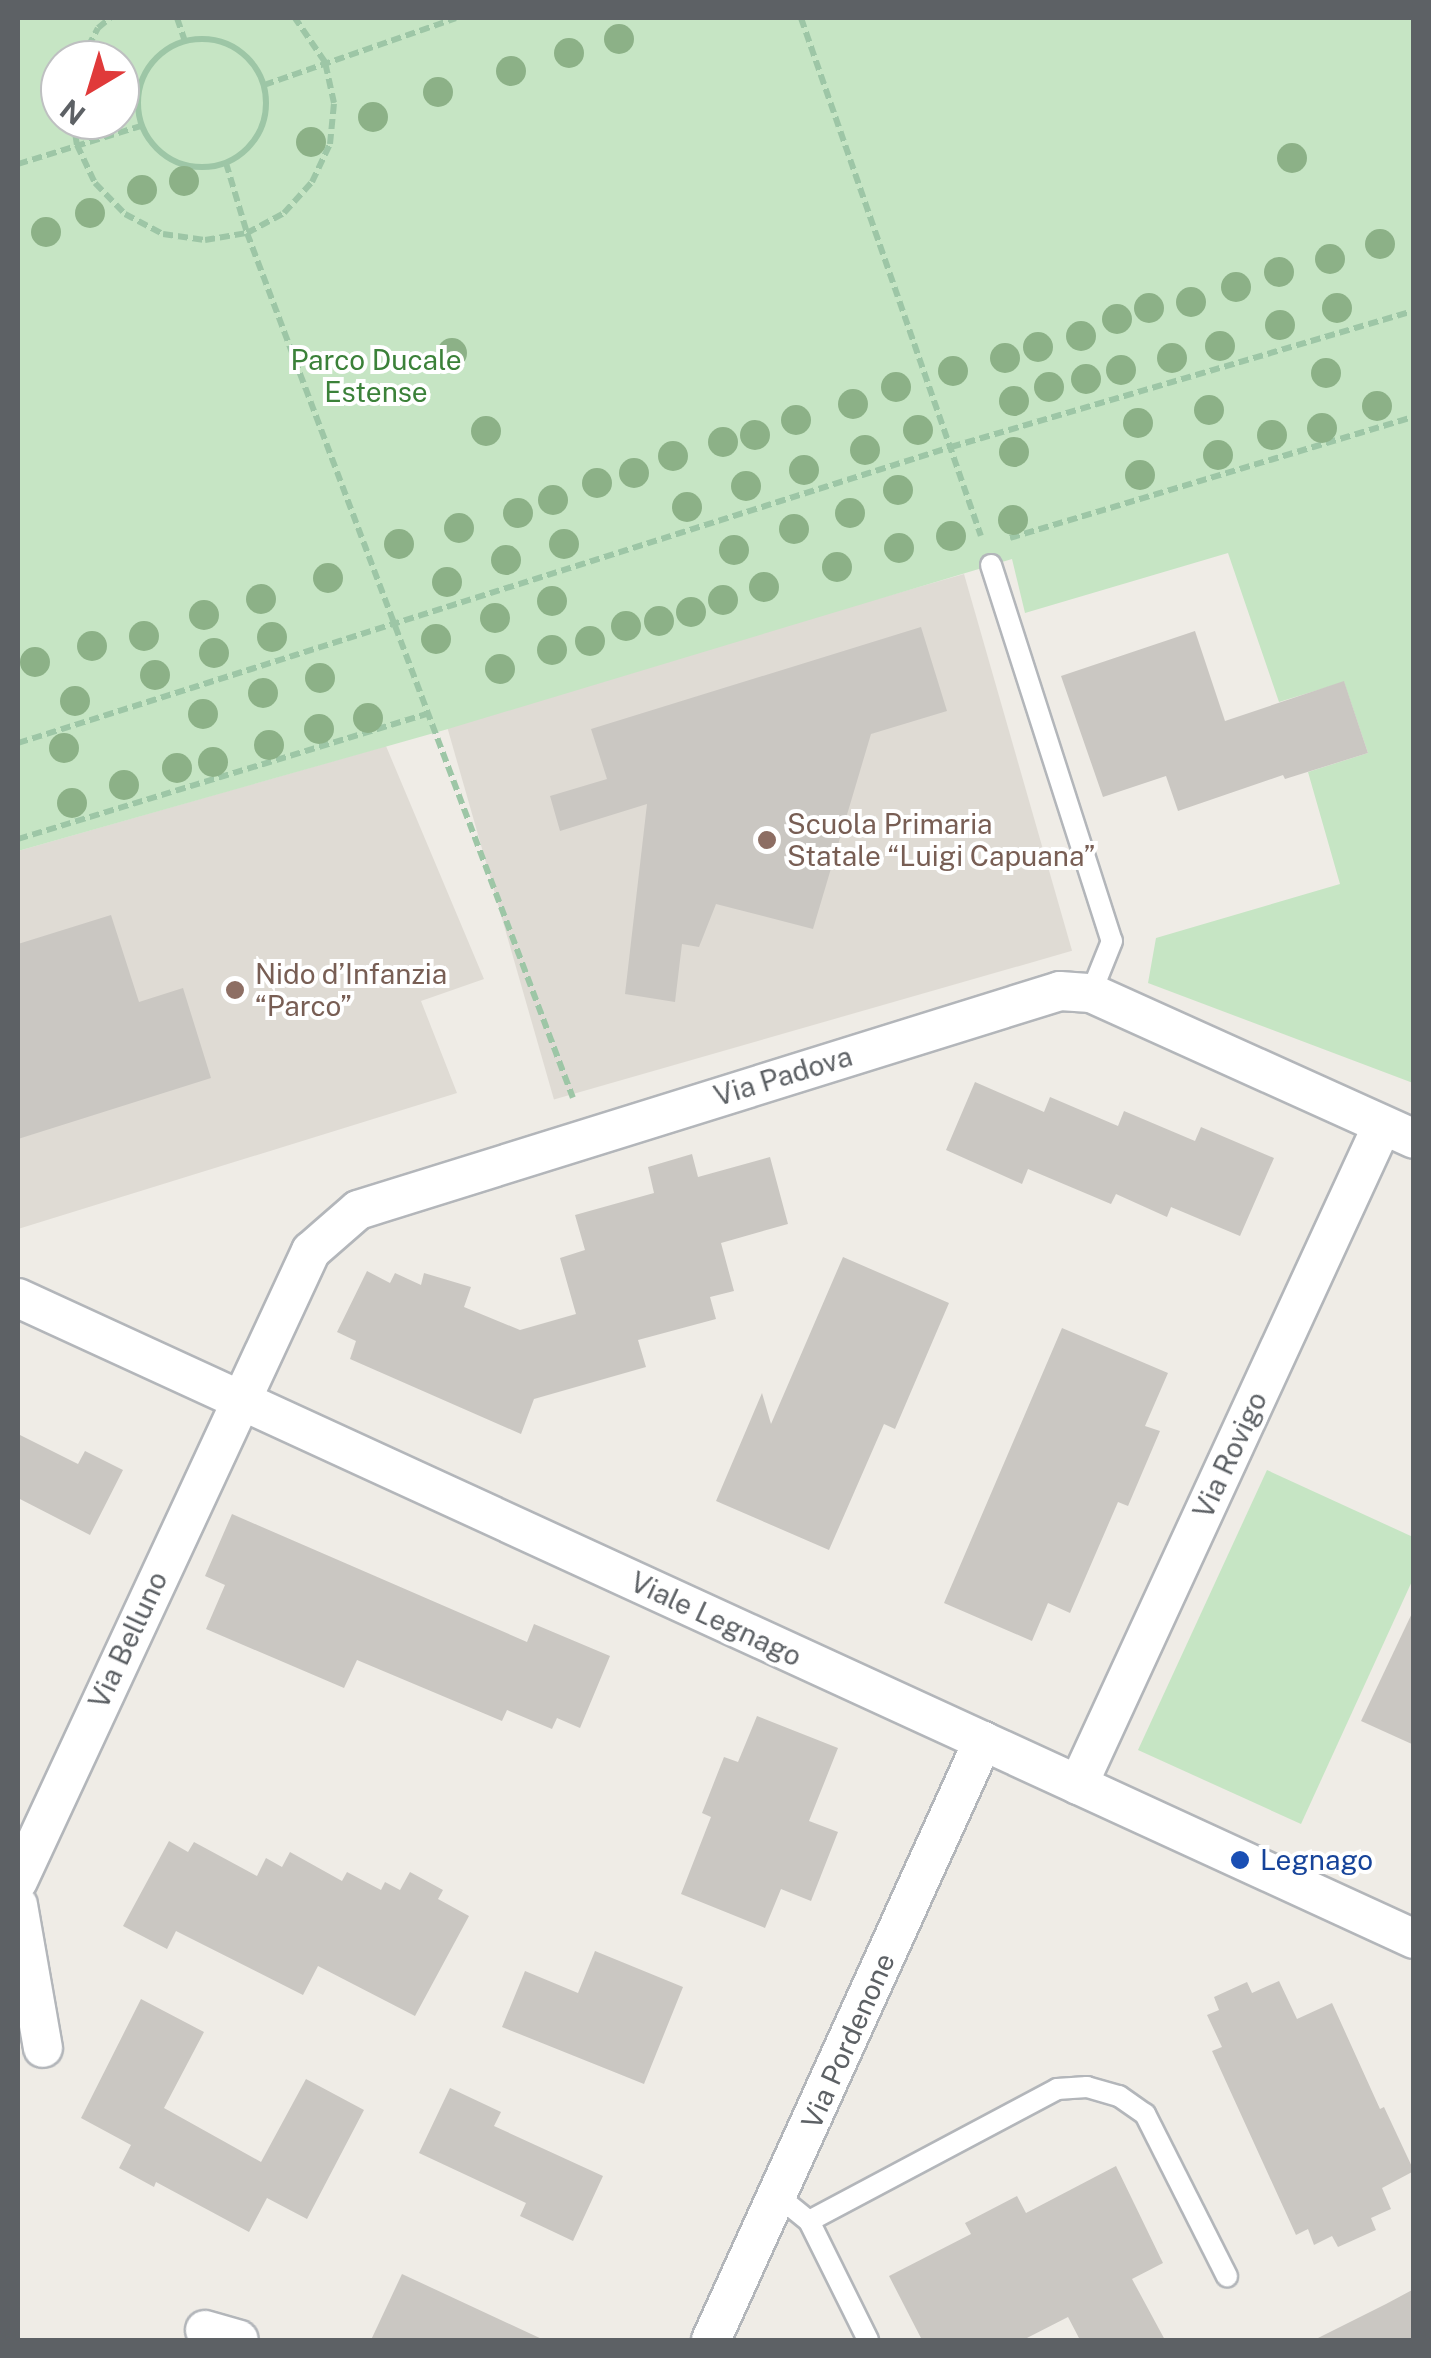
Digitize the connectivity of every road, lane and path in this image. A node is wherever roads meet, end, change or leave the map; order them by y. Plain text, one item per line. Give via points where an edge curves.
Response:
1 (110, 18) edge
2 (177, 18) edge
3 (295, 18) edge
4 (456, 18) edge
5 (801, 18) edge
6 (95, 40) edge
7 (184, 41) junction
8 (325, 62) junction
9 (264, 85) junction
10 (141, 126) junction
11 (76, 140) edge
12 (77, 145) junction
13 (18, 164) edge
14 (226, 164) junction
15 (247, 232) junction
16 (1414, 311) edge
17 (1414, 417) edge
18 (951, 447) junction
19 (988, 556) junction
20 (396, 622) junction
21 (430, 712) junction
22 (18, 743) edge
23 (18, 839) edge
24 (1091, 993) junction
25 (1398, 1132) edge
26 (587, 1136) junction
27 (18, 1298) edge
28 (238, 1400) junction
29 (982, 1741) junction
30 (1078, 1785) junction
31 (18, 1881) edge
32 (18, 1905) edge
33 (1414, 1939) edge
34 (42, 2048) dead end
35 (778, 2196) junction
36 (809, 2221) junction
37 (1227, 2276) dead end
38 (710, 2340) edge
39 (868, 2340) edge

1 - 6 path
2 - 7 path
3 - 8 path
4 - 8 path
5 - 18 path
7 - 9 path via 205,38 233,47 255,66
7 - 10 path via 165,50 140,84
8 - 9 path
8 - 15 path via 334,102 330,144 312,182 284,212
9 - 14 path via 267,104 256,140
10 - 12 path
10 - 14 path via 166,158 206,168
11 - 12 path
12 - 13 path
12 - 15 path via 95,183 124,214 150,228 206,240
14 - 15 path
15 - 20 path
16 - 18 path
17 - 19 path
18 - 19 path
18 - 20 path
19 - 24 lane via 1112,942
20 - 21 path
20 - 22 path
21 - 23 path
21 - 26 path
24 - 25 street, Via Padova
24 - 26 street, Via Padova via 1060,991
25 - 30 street, Via Rovigo
26 - 28 street, Via Padova via 358,1210 311,1250
27 - 28 street, Viale Legnago
28 - 29 street, Viale Legnago
28 - 31 street, Via Belluno
29 - 30 street, Viale Legnago
29 - 35 street, Via Pordenone
30 - 33 street, Viale Legnago
32 - 34 street
35 - 36 lane
35 - 38 street, Via Pordenone
36 - 37 lane via 1057,2089 1087,2087 1119,2096 1145,2114
36 - 39 lane

